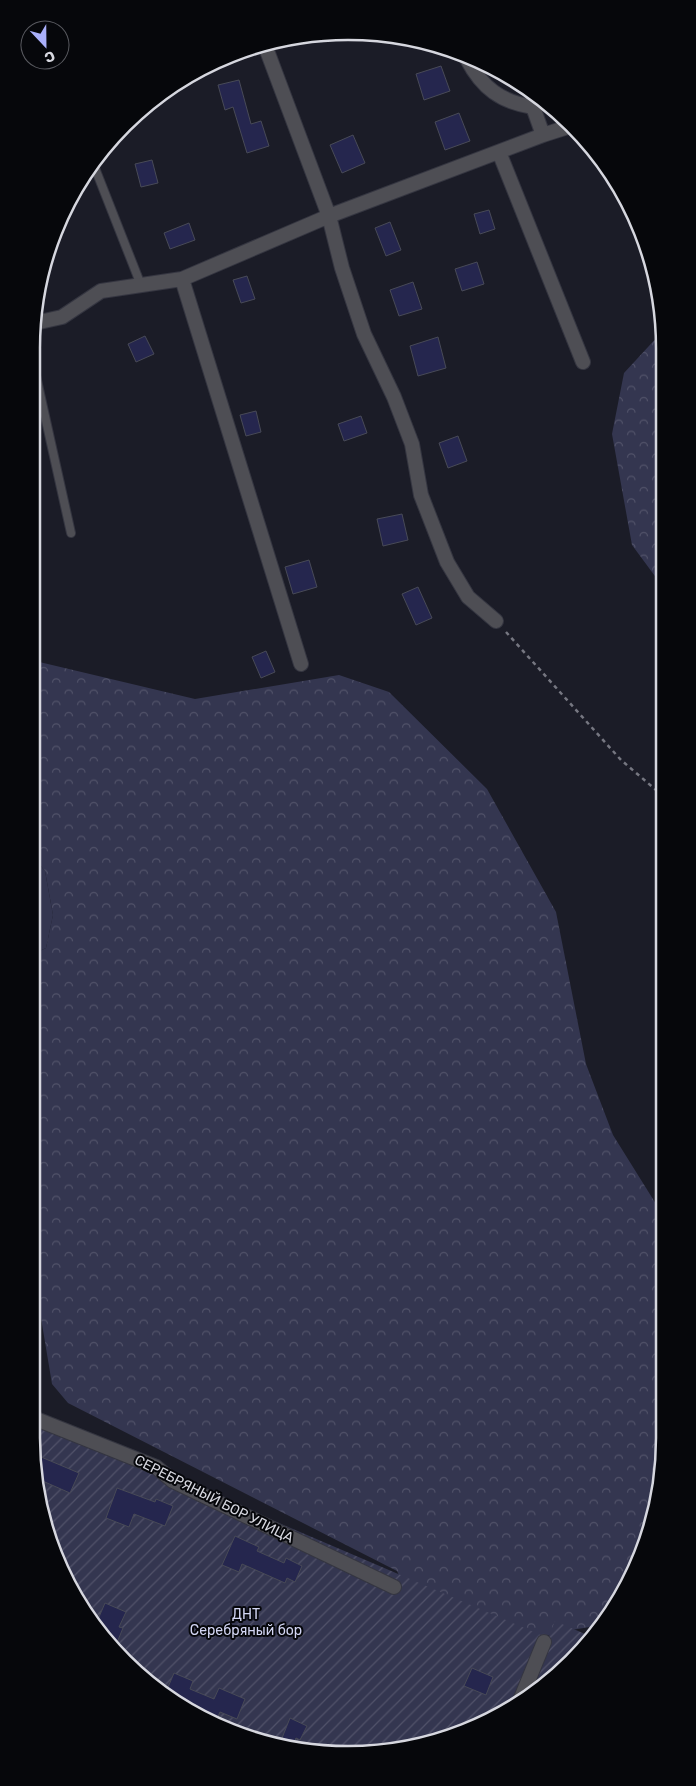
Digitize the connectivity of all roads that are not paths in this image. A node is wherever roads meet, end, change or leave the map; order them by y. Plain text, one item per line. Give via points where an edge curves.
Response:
1 (267, 50) edge
2 (470, 65) edge
3 (533, 102) edge
4 (533, 107) junction
5 (564, 128) edge
6 (543, 135) junction
7 (499, 152) junction
8 (96, 171) edge
9 (329, 216) junction
10 (182, 279) junction
11 (141, 285) junction
12 (42, 321) edge
13 (584, 362) dead end
14 (40, 394) edge
15 (71, 533) dead end
16 (496, 621) road end
17 (301, 664) dead end
18 (40, 1420) edge
19 (394, 1587) dead end
20 (544, 1642) dead end
21 (524, 1690) edge

1 - 9 street
2 - 4 street via 476,76 498,96
3 - 4 street
4 - 6 street
5 - 6 street
6 - 7 street
7 - 9 street
7 - 13 street
8 - 11 lane
9 - 10 street
9 - 16 street via 364,334 412,444 421,495 447,562 468,597
10 - 11 street
10 - 17 street
11 - 12 street via 101,291 62,316
14 - 15 lane
18 - 19 street, СЕРЕБРЯНЫЙ БОР УЛИЦА via 156,1467 174,1481
20 - 21 street

